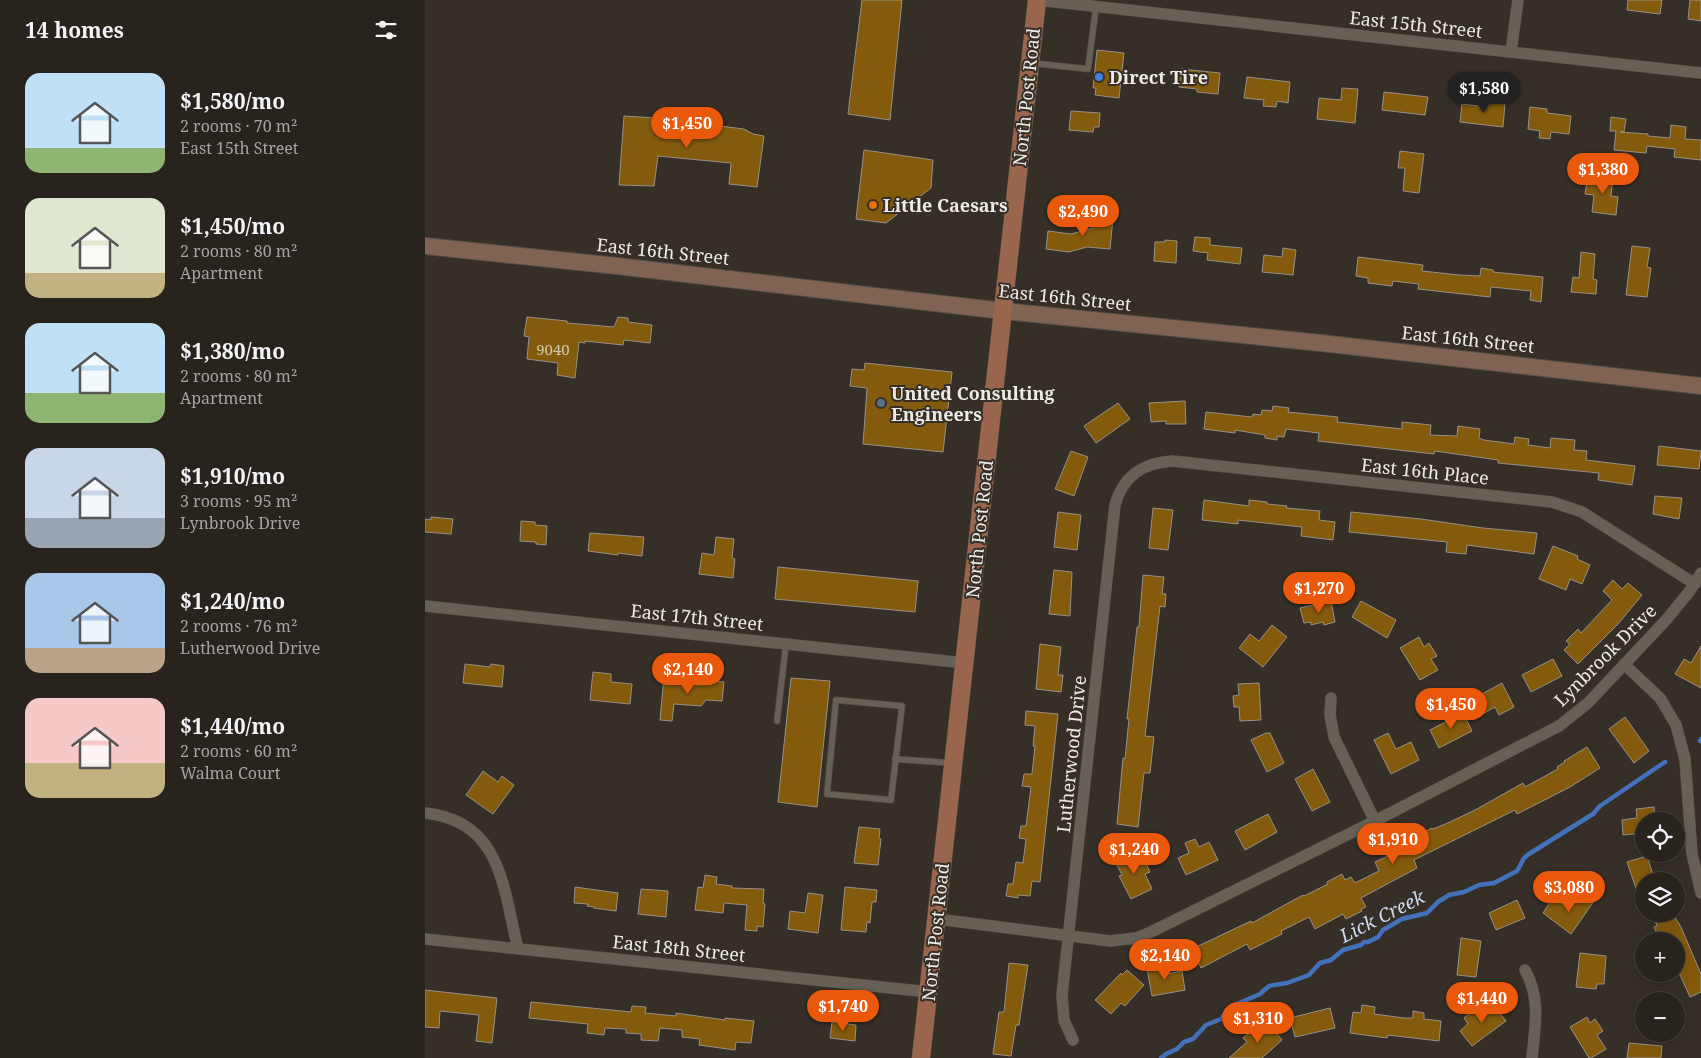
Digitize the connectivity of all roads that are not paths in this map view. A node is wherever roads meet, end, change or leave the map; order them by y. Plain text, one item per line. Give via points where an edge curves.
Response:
1 (1037, 0) edge
2 (1518, 0) edge
3 (1096, 7) junction
4 (1511, 52) junction
5 (1029, 63) junction
6 (1701, 73) edge
7 (425, 246) edge
8 (1003, 311) junction
9 (1701, 386) edge
10 (1133, 475) joint
11 (1701, 573) edge
12 (1695, 584) junction
13 (425, 606) edge
14 (786, 644) junction
15 (965, 663) junction
16 (1624, 664) junction
17 (1331, 698) dead end
18 (777, 721) dead end
19 (895, 758) junction
20 (954, 764) junction
21 (425, 813) edge
22 (1375, 822) junction
23 (1701, 893) edge
24 (937, 919) junction
25 (1069, 935) junction
26 (425, 939) edge
27 (517, 949) junction
28 (1525, 970) dead end
29 (929, 992) junction
30 (1073, 1040) dead end
31 (921, 1058) edge
32 (1532, 1058) edge

1 - 3 street, East 15th Street
1 - 5 main road, North Post Road
2 - 4 street
3 - 4 street, East 15th Street
3 - 5 lane via 1089,69
4 - 6 street, East 15th Street
5 - 8 main road, North Post Road
7 - 8 street, East 16th Street
8 - 9 street, East 16th Street
8 - 15 main road, North Post Road
10 - 12 street, East 16th Place via 1156,462 1172,461 1563,504 1582,512
10 - 25 street, Lutherwood Drive via 1120,491 1115,505
11 - 12 street, Lynbrook Drive
12 - 16 street, Lynbrook Drive
13 - 14 street, East 17th Street
14 - 15 street, East 17th Street
14 - 18 lane
15 - 20 main road, North Post Road
16 - 22 street, Lynbrook Drive via 1588,702 1559,726
16 - 23 street via 1660,698 1676,725 1685,759 1692,854
17 - 22 street via 1330,720 1334,737
19 - 19 lane via 902,706 836,700 827,794 891,800
19 - 20 lane
20 - 24 main road, North Post Road
21 - 27 street via 440,814 464,825 488,847 500,872
22 - 25 street, Lynbrook Drive via 1136,938 1116,940
24 - 25 street, Lynbrook Drive
24 - 29 main road, North Post Road
25 - 30 street, Lutherwood Drive via 1062,1005 1066,1027
26 - 27 street, East 18th Street
27 - 29 street, East 18th Street
28 - 32 street via 1536,1002
29 - 31 main road, North Post Road

